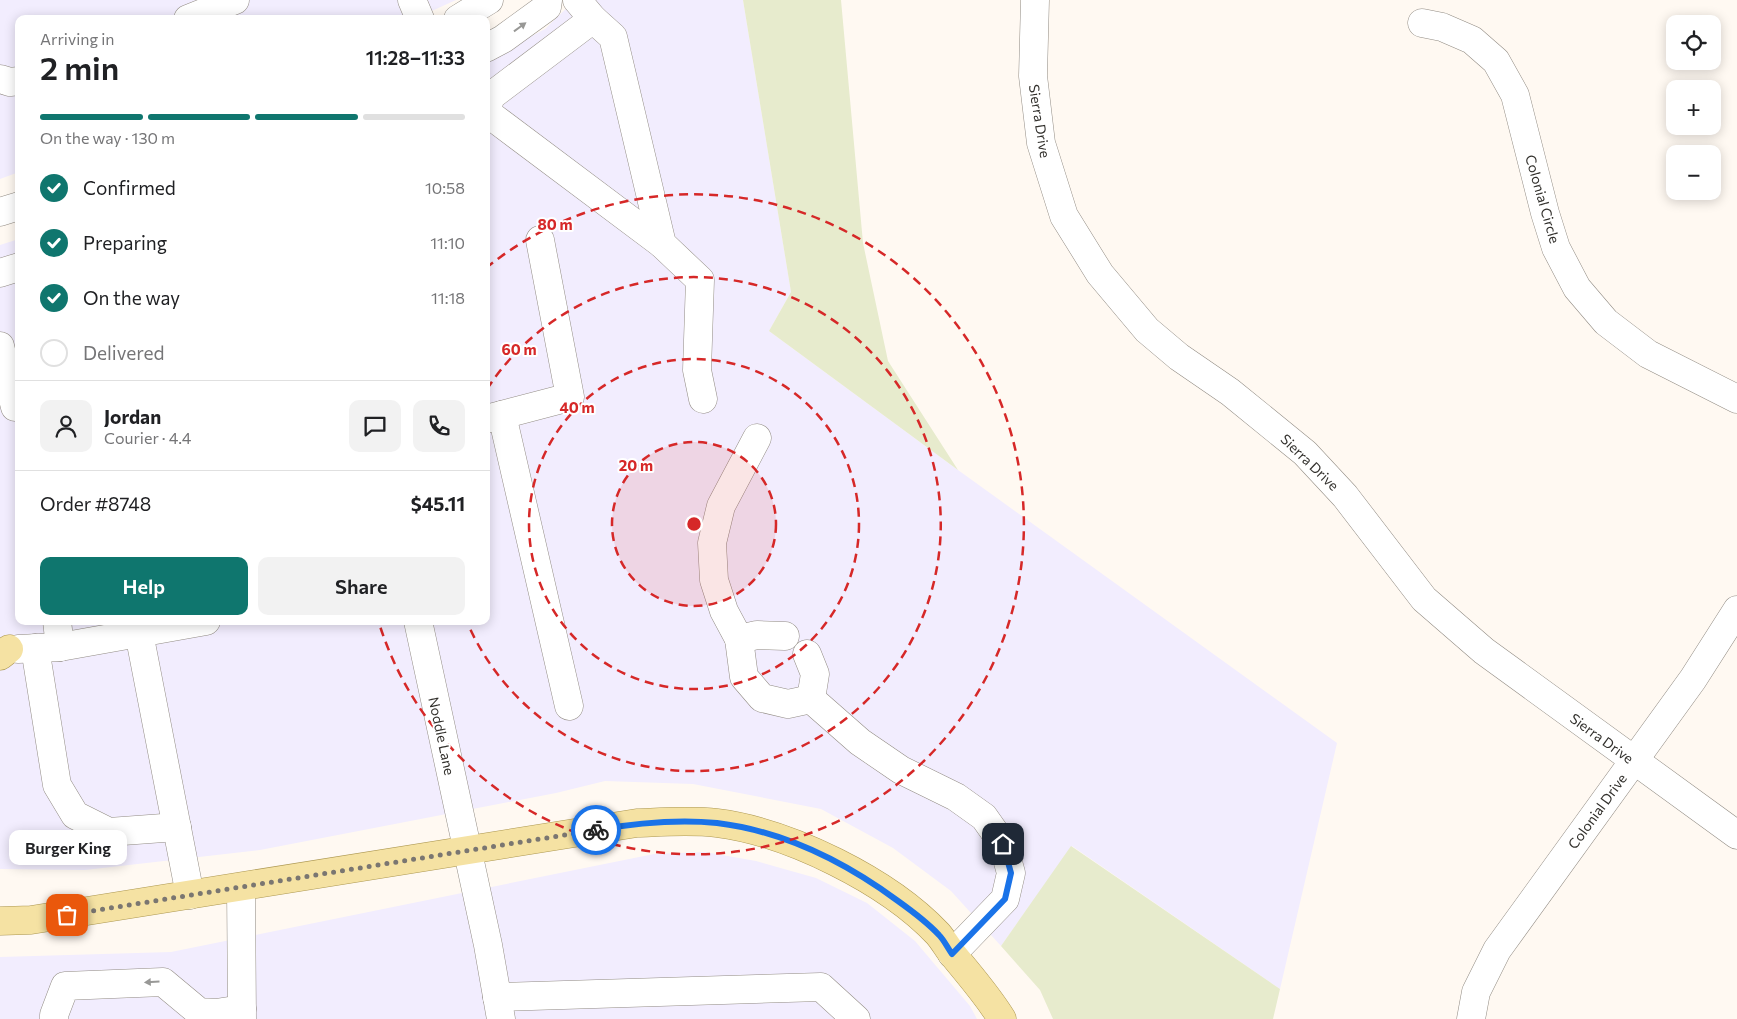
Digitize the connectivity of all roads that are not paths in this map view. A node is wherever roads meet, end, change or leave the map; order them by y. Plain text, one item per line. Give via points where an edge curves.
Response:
1 (235, 0) edge
2 (412, 0) edge
3 (489, 0) edge
4 (548, 0) edge
5 (1035, 0) edge
6 (585, 9) edge
7 (198, 15) edge
8 (418, 15) edge
9 (465, 15) edge
10 (1422, 23) dead end
11 (490, 46) edge
12 (0, 79) edge
13 (15, 81) edge
14 (490, 99) edge
15 (490, 115) edge
16 (15, 207) edge
17 (0, 212) edge
18 (540, 240) dead end
19 (662, 244) junction
20 (15, 268) edge
21 (0, 273) edge
22 (0, 346) edge
23 (703, 399) dead end
24 (1737, 399) edge
25 (15, 407) dead end
26 (494, 417) edge
27 (758, 438) dead end
28 (1737, 610) edge
29 (184, 625) edge
30 (419, 625) edge
31 (139, 633) junction
32 (785, 636) dead end
33 (739, 639) junction
34 (27, 645) edge
35 (807, 654) dead end
36 (811, 698) junction
37 (569, 706) dead end
38 (1633, 760) junction
39 (177, 827) junction
40 (1737, 835) edge
41 (466, 850) junction
42 (241, 887) junction
43 (190, 895) junction
44 (0, 921) edge
45 (952, 954) junction
46 (182, 1008) edge
47 (499, 1008) edge
48 (242, 1014) edge
49 (54, 1019) edge
50 (856, 1019) edge
51 (1002, 1019) edge
52 (1470, 1019) edge

1 - 7 street
2 - 8 street
3 - 9 street
11 -> 4 street via 547,7
5 - 38 street, Sierra Drive via 1033,76 1041,144 1064,216 1100,274 1147,330 1305,452 1345,496 1424,599 1484,651
6 - 14 street
6 - 19 street via 614,37
10 - 24 street, Colonial Circle via 1442,27 1472,40 1496,61 1515,94 1556,248 1577,288 1606,322 1648,354
12 - 13 street
15 - 19 street
16 - 17 street
18 - 26 street via 570,397
19 - 23 street via 700,280 697,370
20 - 21 street
22 - 25 street
26 - 37 street
27 - 33 street via 721,506 712,543 714,580 724,611
28 - 38 street, Colonial Drive via 1692,680
29 - 31 street
30 - 41 street, Noddle Lane
31 - 34 street
31 - 39 street
32 - 33 street via 758,635
33 - 36 street via 744,677 762,698 788,704
34 - 39 street via 56,785 76,816 109,832
35 - 36 street via 814,674
36 - 45 street via 860,742 901,770 956,797 984,817 1003,844 1011,873 1005,899
38 - 40 street, Sierra Drive
38 - 52 street, Colonial Drive via 1497,950 1476,992
39 - 43 street
41 - 42 main road
41 - 45 main road via 637,823 683,821 755,831 800,845 878,886 939,935
41 - 47 street, Noddle Lane
42 - 43 main road
42 - 48 street
43 - 44 main road via 31,920
45 - 51 main road via 990,998
46 - 48 street
46 -> 49 street via 163,982 66,986
47 - 50 street via 821,987

